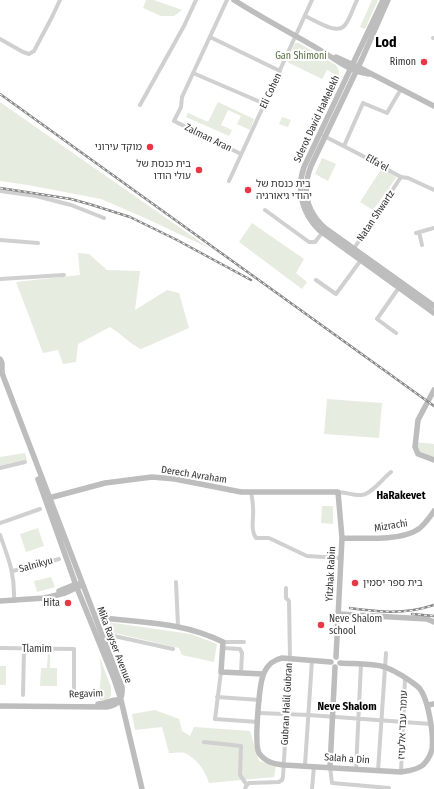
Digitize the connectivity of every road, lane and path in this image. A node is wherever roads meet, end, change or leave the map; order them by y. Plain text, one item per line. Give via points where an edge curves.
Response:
1 (60, 0) edge
2 (196, 0) edge
3 (227, 0) edge
4 (234, 0) edge
5 (312, 0) edge
6 (357, 0) edge
7 (382, 0) edge
8 (388, 0) edge
9 (305, 16) junction
10 (296, 36) junction
11 (210, 37) junction
12 (0, 39) edge
13 (326, 54) junction
14 (340, 62) junction
15 (351, 66) junction
16 (357, 69) junction
17 (280, 70) junction
18 (193, 73) junction
19 (345, 79) junction
20 (401, 89) junction
21 (265, 104) junction
22 (140, 105) dead end
23 (434, 106) edge
24 (321, 136) junction
25 (344, 146) junction
26 (241, 154) junction
27 (401, 177) junction
28 (229, 181) dead end
29 (434, 190) edge
30 (0, 191) edge
31 (265, 210) dead end
32 (104, 218) dead end
33 (434, 228) edge
34 (322, 233) junction
35 (0, 240) edge
36 (38, 243) dead end
37 (422, 244) dead end
38 (353, 252) junction
39 (360, 260) junction
40 (64, 275) dead end
41 (0, 279) edge
42 (316, 280) dead end
43 (399, 284) junction
44 (434, 306) edge
45 (434, 313) edge
46 (396, 333) dead end
47 (0, 359) edge
48 (1, 366) edge
49 (0, 378) edge
50 (434, 390) edge
51 (434, 460) edge
52 (25, 462) dead end
53 (0, 468) edge
54 (391, 472) dead end
55 (251, 492) junction
56 (338, 492) junction
57 (49, 498) junction
58 (40, 509) dead end
59 (434, 511) edge
60 (0, 524) edge
61 (0, 535) edge
62 (342, 538) junction
63 (341, 558) junction
64 (59, 559) dead end
65 (13, 571) junction
66 (176, 582) dead end
67 (78, 585) junction
68 (286, 588) dead end
69 (0, 597) edge
70 (14, 599) junction
71 (0, 601) edge
72 (338, 614) junction
73 (95, 617) junction
74 (434, 622) edge
75 (178, 626) junction
76 (103, 638) junction
77 (244, 642) dead end
78 (223, 645) junction
79 (0, 648) edge
80 (24, 649) junction
81 (173, 649) dead end
82 (386, 653) dead end
83 (290, 658) junction
84 (312, 660) junction
85 (335, 664) junction
86 (361, 664) junction
87 (384, 667) junction
88 (220, 672) junction
89 (241, 673) junction
90 (263, 674) junction
91 (404, 678) junction
92 (116, 687) junction
93 (24, 695) dead end
94 (74, 696) dead end
95 (217, 698) junction
96 (113, 700) junction
97 (121, 700) junction
98 (260, 700) junction
99 (0, 703) edge
100 (431, 705) edge
101 (0, 706) edge
102 (258, 713) junction
103 (287, 714) junction
104 (309, 715) junction
105 (333, 716) junction
106 (358, 718) junction
107 (381, 719) junction
108 (403, 721) junction
109 (258, 722) junction
110 (431, 724) junction
111 (204, 742) dead end
112 (284, 765) junction
113 (305, 765) junction
114 (314, 766) junction
115 (330, 767) junction
116 (356, 769) junction
117 (378, 771) junction
118 (400, 772) junction
119 (246, 787) edge
120 (352, 787) edge
121 (368, 788) edge
122 (142, 789) edge
123 (312, 789) edge
124 (389, 789) edge

1 - 12 street via 34,51 29,54 23,52
2 - 22 street
3 - 11 street
4 - 10 street via 271,24
5 - 9 street, Eli Cohen
6 - 9 street via 345,26 339,30
7 - 15 street, Sderot David HaMelekh
8 - 16 street, Sderot David HaMelekh
9 - 10 street, Eli Cohen
10 - 13 street
10 - 17 street, Eli Cohen
11 - 17 street
11 - 18 street
13 - 14 street
13 - 15 street
14 - 15 street
14 - 19 street
15 - 16 street
15 - 19 street, Sderot David HaMelekh
16 - 20 street
16 - 24 street, Sderot David HaMelekh
17 - 21 street, Eli Cohen
18 - 21 street
18 - 26 street, Zalman Aran via 174,121
19 - 24 street, Sderot David HaMelekh
20 - 23 street
20 - 25 street via 387,113 363,103
21 - 26 street, Eli Cohen
24 - 25 street, Elfa'el
24 - 34 street, Sderot David HaMelekh via 304,167 300,188 306,211
24 - 38 street, Sderot David HaMelekh via 308,174 308,201 313,214 321,224
25 - 27 street, Elfa'el
26 - 28 street, Eli Cohen
27 - 29 street, Elfa'el
27 - 38 street, Natan Shwartz
30 - 32 street via 36,196 71,205
31 - 34 street via 309,242 315,242
33 - 37 street via 418,233
34 - 38 street, Sderot David HaMelekh
35 - 36 street
38 - 39 street
38 - 43 street
39 - 42 street via 336,294
39 - 43 street
40 - 41 street
43 - 44 street
43 - 45 street
43 - 46 street via 377,319
47 - 48 street, Mika Rayser Avenue
48 - 57 street, Mika Rayser Avenue via 4,381
49 - 67 street, Mika Rayser Avenue
50 - 51 street via 418,420 415,447 418,454
52 - 53 street
54 - 56 street via 371,492 363,495
55 - 56 street, Derech Avraham
55 - 57 street, Derech Avraham via 152,477 105,483
55 - 63 street via 254,507 252,527 256,538 270,538 307,556
56 - 62 street, Yitzhak Rabin
57 - 67 street, Mika Rayser Avenue
58 - 60 street
59 - 62 street, Mizrachi via 417,530 406,534 382,538
61 - 65 street
62 - 63 street, Yitzhak Rabin
63 - 72 street, Yitzhak Rabin
64 - 65 street, Salnikyu
65 - 70 street
66 - 75 street
67 - 70 street via 48,594
67 - 73 street, Mika Rayser Avenue
67 - 92 street, Mika Rayser Avenue
68 - 83 street, Gubran Halil Gubran via 286,598 289,601
69 - 70 street
70 - 71 street
72 - 74 street via 427,619
72 - 85 street, Yitzhak Rabin via 338,659
73 - 75 street
73 - 76 street, Mika Rayser Avenue
75 - 78 street via 211,636
76 - 81 street via 114,636
76 - 97 street, Mika Rayser Avenue via 122,687
77 - 78 street
78 - 88 street
78 - 89 street via 240,649
79 - 80 street, Tlamim
80 - 93 street
80 - 94 street, Tlamim via 74,649
82 - 87 street
83 - 84 street, Salah a Din
83 - 90 street, Salah a Din via 275,660
83 - 103 street, Gubran Halil Gubran
84 - 85 street, Salah a Din
84 - 104 street
85 - 86 street, Salah a Din
85 - 105 street
86 - 87 street, Salah a Din
86 - 106 street
87 - 91 street, Salah a Din
87 - 107 street
88 - 89 street
88 - 95 street
89 - 90 street
90 - 98 street, Salah a Din
91 - 100 street, Salah a Din via 418,686
91 - 108 street, עומר עבד אלעזיז
92 - 96 street
92 - 97 street, Mika Rayser Avenue
95 - 98 street
95 - 109 street via 215,719
96 - 97 street, Regavim
96 - 99 street, Regavim via 103,704
97 - 101 street, Regavim via 107,708
97 - 122 street
98 - 102 street, Salah a Din
100 - 110 street, Salah a Din
102 - 103 street
102 - 109 street, Salah a Din
103 - 104 street
103 - 112 street, Gubran Halil Gubran
104 - 105 street
104 - 113 street
105 - 106 street
105 - 115 street
106 - 107 street
106 - 116 street
107 - 108 street
107 - 117 street
108 - 110 street
108 - 118 street, עומר עבד אלעזיז
109 - 112 street, Salah a Din via 259,752 264,759 273,764
110 - 118 street, Salah a Din via 432,749 428,759 413,770
111 - 119 street via 241,746 240,775
112 - 113 street, Salah a Din
112 - 119 street, Gubran Halil Gubran via 283,777 279,782 249,784
113 - 114 street, Salah a Din
114 - 115 street, Salah a Din
114 - 123 street
115 - 116 street, Salah a Din
115 - 120 street via 332,783
116 - 117 street, Salah a Din
117 - 118 street, Salah a Din
120 - 121 street
121 - 124 street

